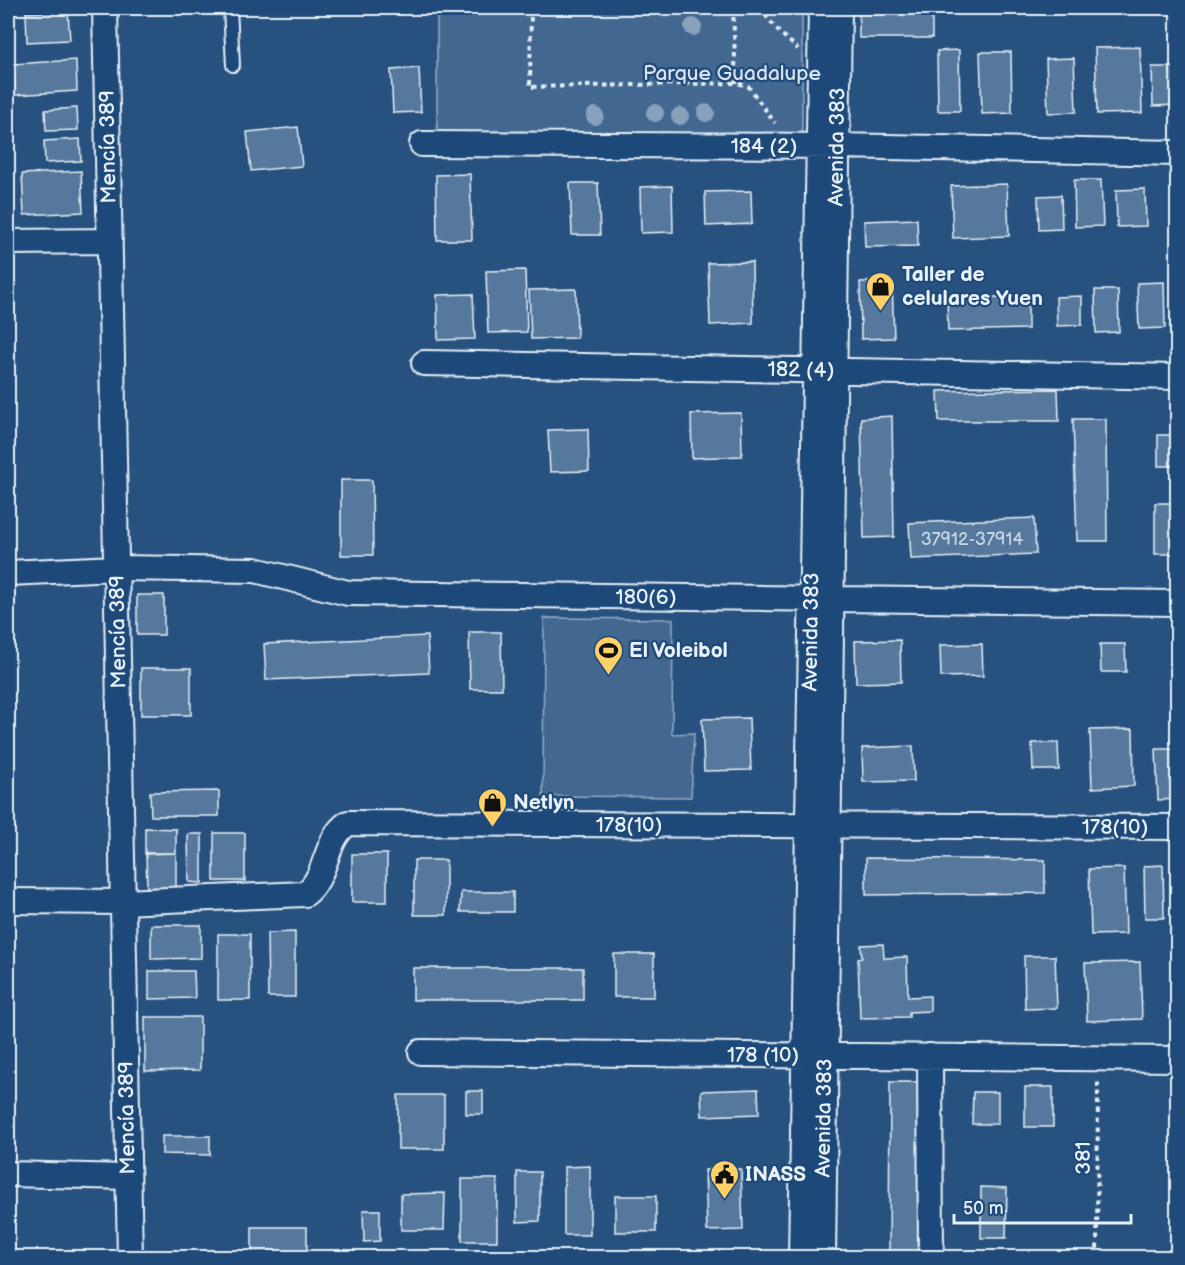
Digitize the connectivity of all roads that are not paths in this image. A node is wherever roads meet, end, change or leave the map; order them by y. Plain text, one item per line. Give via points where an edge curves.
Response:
1 (105, 8) edge
2 (230, 8) edge
3 (821, 8) edge
4 (839, 8) edge
5 (233, 65) dead end
6 (422, 144) dead end
7 (828, 146) junction
8 (1178, 153) edge
9 (110, 241) junction
10 (8, 242) edge
11 (424, 363) dead end
12 (825, 371) junction
13 (1178, 377) edge
14 (116, 568) junction
15 (8, 573) edge
16 (821, 598) junction
17 (1178, 603) edge
18 (818, 827) junction
19 (1178, 827) edge
20 (8, 901) edge
21 (123, 902) junction
22 (422, 1052) dead end
23 (815, 1055) junction
24 (930, 1056) junction
25 (1178, 1059) edge
26 (8, 1174) edge
27 (128, 1177) junction
28 (129, 1257) edge
29 (801, 1257) edge
30 (823, 1257) edge
31 (931, 1257) edge

1 - 9 street, Mencía 389
2 - 5 lane
3 - 7 street, Avenida 383
4 - 7 street, Avenida 383
6 - 7 street, 184 (2)
7 - 8 street, 184 (2)
7 - 12 street, Avenida 383
9 - 10 street
9 - 14 street, Mencía 389
11 - 12 street, 182 (4)
12 - 13 street, 182 (4)
12 - 16 street, Avenida 383
14 - 15 street, 180(6)
14 - 16 street, 180(6) via 255,570 348,593
14 - 21 street, Mencía 389
16 - 17 street, 180(6)
16 - 18 street, Avenida 383
18 - 19 street, 178(10)
18 - 21 street, 178(10) via 348,823 339,829 314,887 304,894
18 - 23 street, Avenida 383
20 - 21 street, 178(10)
21 - 27 street, Mencía 389
22 - 23 street, 178 (10)
23 - 24 street, 178 (10)
23 - 29 street, Avenida 383
23 - 30 street, Avenida 383
24 - 25 street, 178 (10)
24 - 31 street
26 - 27 street
27 - 28 street, Mencía 389

